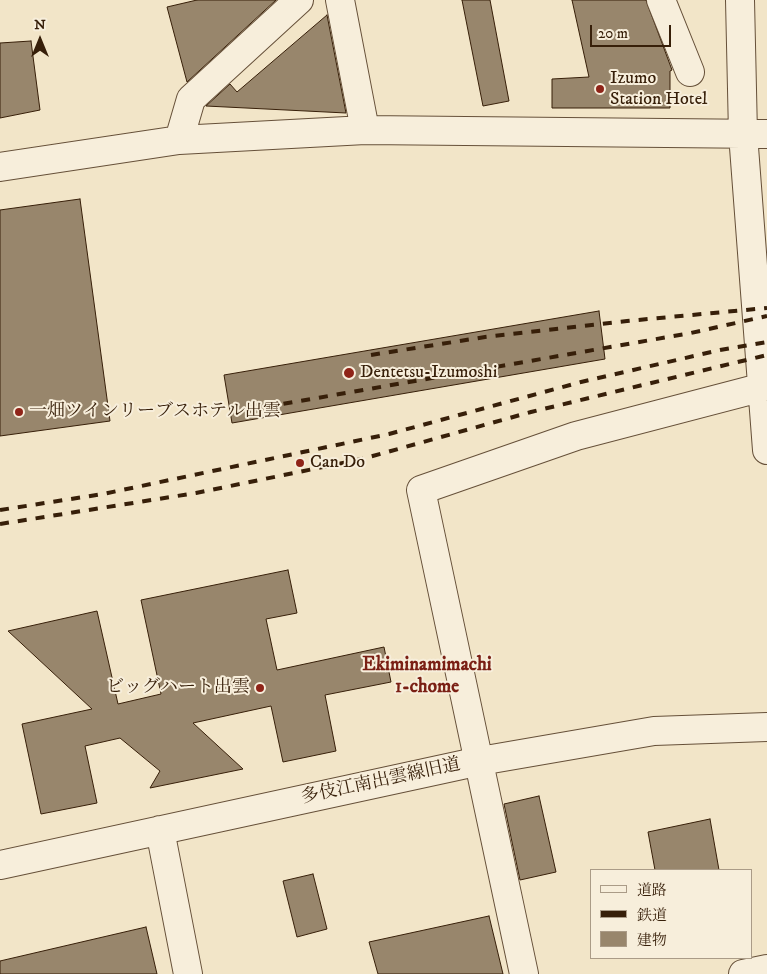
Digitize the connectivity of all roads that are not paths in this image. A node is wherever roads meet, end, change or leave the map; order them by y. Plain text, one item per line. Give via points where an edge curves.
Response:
1 (299, 0) edge
2 (340, 0) edge
3 (661, 0) edge
4 (740, 0) edge
5 (690, 72) dead end
6 (365, 130) junction
7 (755, 134) edge
8 (178, 140) junction
9 (0, 167) edge
10 (764, 386) edge
11 (767, 450) edge
12 (767, 727) edge
13 (480, 761) junction
14 (160, 830) junction
15 (0, 865) edge
16 (767, 969) edge
17 (188, 974) edge
18 (524, 974) edge
19 (743, 974) edge

1 - 8 street via 192,99
2 - 6 street
3 - 5 street
4 - 7 street
6 - 7 street
6 - 8 street
7 - 10 street
8 - 9 street
10 - 11 street
10 - 13 street via 576,436 421,490
12 - 13 street, 多伎江南出雲線旧道 via 654,731
13 - 14 street, 多伎江南出雲線旧道
13 - 18 street
14 - 15 street, 多伎江南出雲線旧道
14 - 17 street
16 - 19 street

